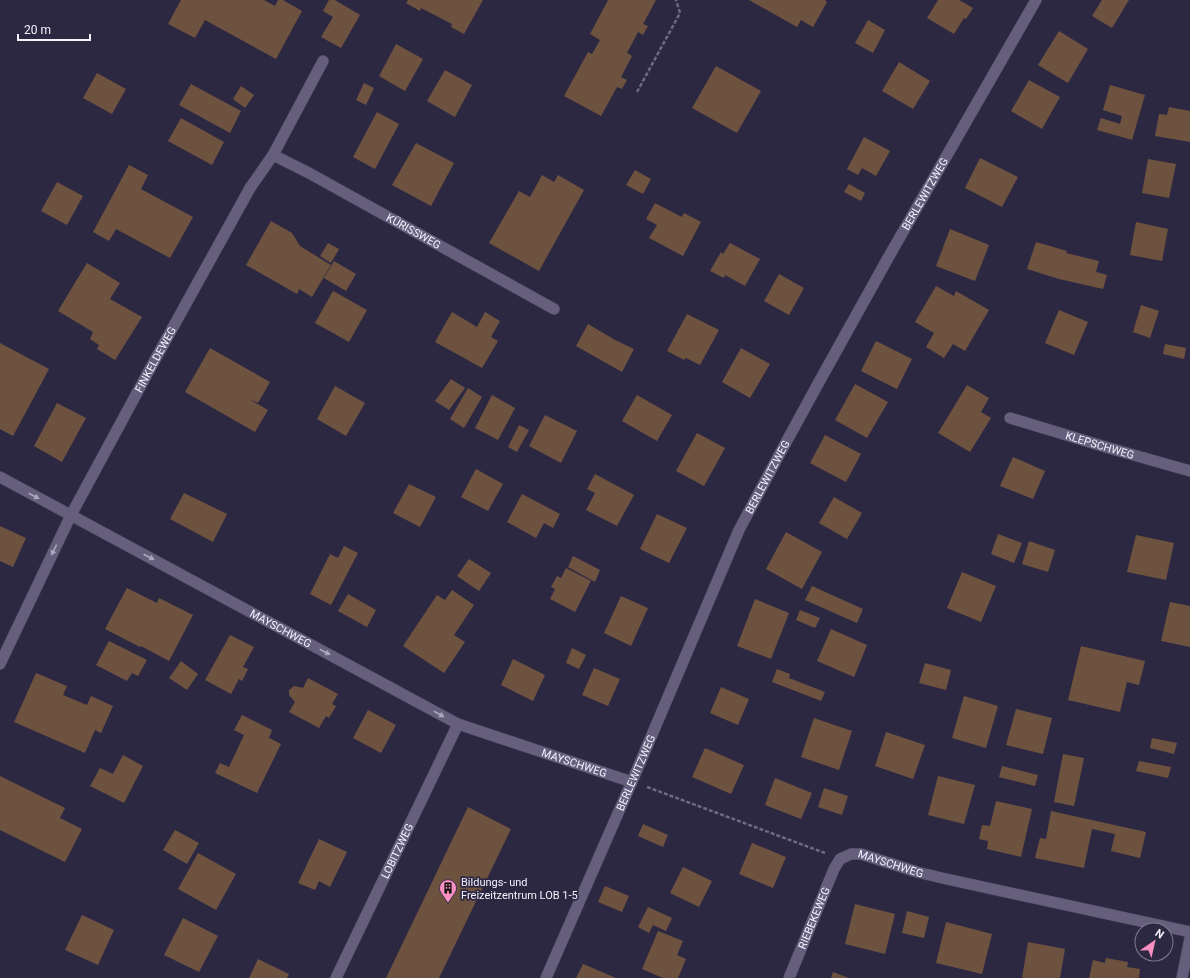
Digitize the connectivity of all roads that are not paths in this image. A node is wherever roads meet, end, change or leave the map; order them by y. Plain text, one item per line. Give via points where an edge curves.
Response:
1 (1036, 0) edge
2 (323, 61) dead end
3 (273, 154) junction
4 (554, 309) dead end
5 (1010, 418) dead end
6 (1190, 470) edge
7 (0, 477) edge
8 (71, 515) junction
9 (0, 664) edge
10 (458, 724) junction
11 (632, 782) junction
12 (840, 859) joint
13 (1190, 932) edge
14 (1190, 938) edge
15 (336, 978) edge
16 (546, 978) edge
17 (789, 978) edge
18 (1182, 978) edge

1 - 11 street, BERLEWITZWEG via 826,368 743,524
2 - 3 street, FINKELDEWEG
3 - 4 street, KÜRISSWEG
3 - 8 street, FINKELDEWEG via 250,188
5 - 6 street, KLEPSCHWEG
7 -> 8 street, MAYSCHWEG
8 -> 9 street, FINKELDEWEG
8 -> 10 street, MAYSCHWEG
10 - 11 street, MAYSCHWEG
10 - 15 street, LOBITZWEG
11 - 16 street, BERLEWITZWEG
12 - 13 street, MAYSCHWEG via 851,854 861,854 942,878
12 - 17 street, RIEBEKEWEG
14 - 18 street

